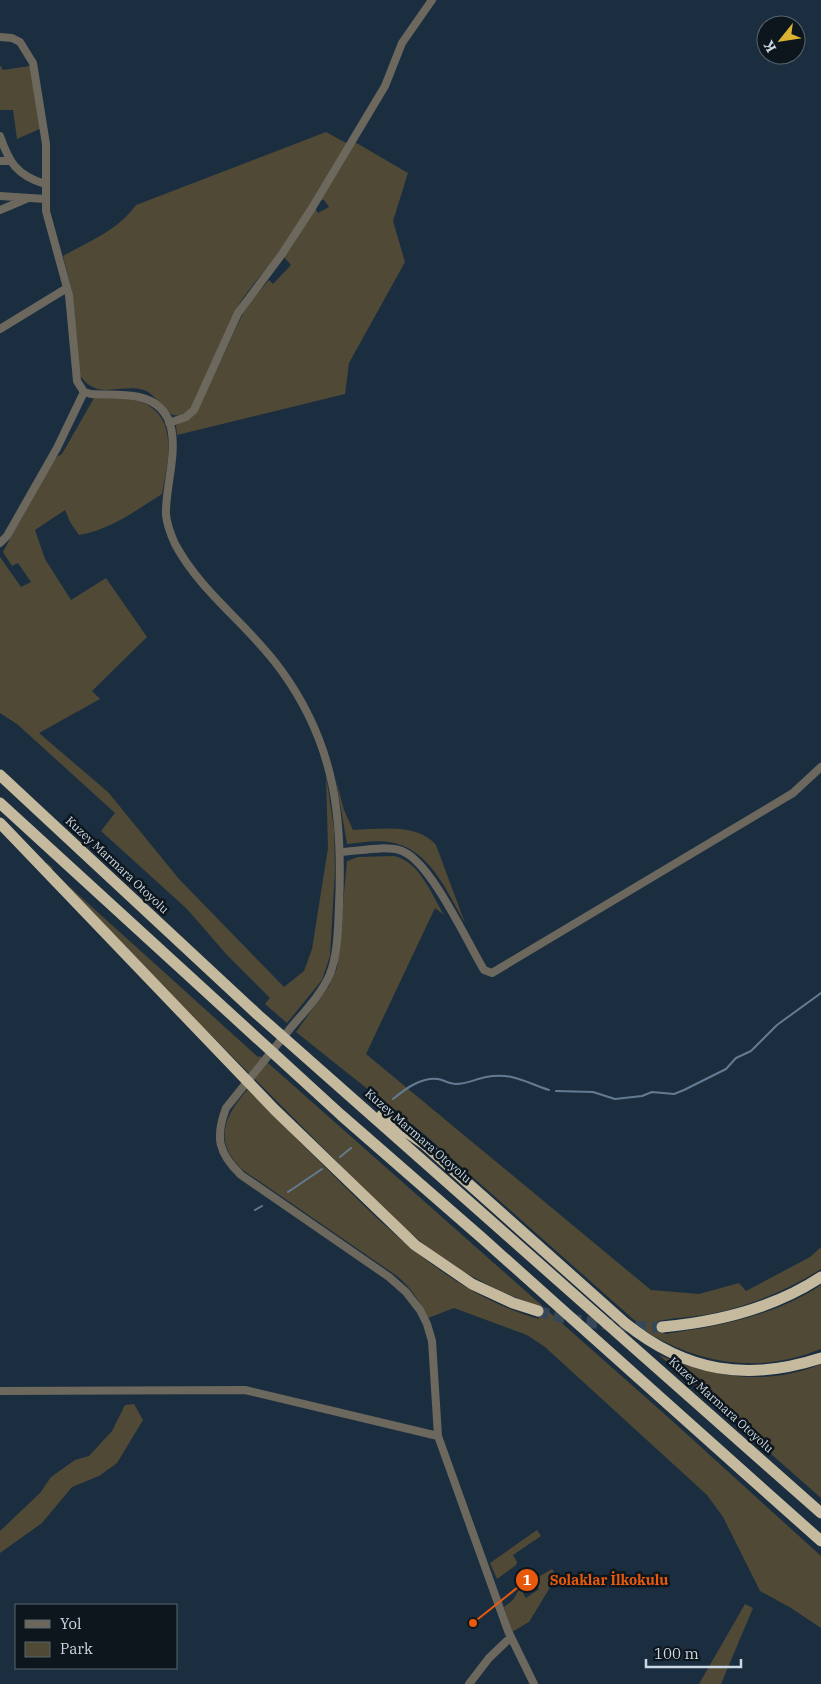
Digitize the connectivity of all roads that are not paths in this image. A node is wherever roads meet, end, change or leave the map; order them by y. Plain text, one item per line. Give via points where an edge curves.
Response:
1 (432, 0) edge
2 (0, 36) edge
3 (0, 136) edge
4 (0, 161) edge
5 (11, 161) junction
6 (44, 184) junction
7 (0, 196) edge
8 (28, 198) junction
9 (45, 199) junction
10 (0, 210) edge
11 (67, 288) junction
12 (0, 329) edge
13 (84, 392) junction
14 (169, 423) junction
15 (7, 536) junction
16 (0, 543) edge
17 (0, 548) edge
18 (821, 767) edge
19 (0, 775) edge
20 (0, 803) edge
21 (0, 823) edge
22 (341, 852) junction
23 (334, 1080) junction
24 (821, 1278) edge
25 (538, 1311) tunnel mouth
26 (662, 1327) tunnel mouth
27 (821, 1358) edge
28 (0, 1391) edge
29 (438, 1436) junction
30 (821, 1513) edge
31 (821, 1541) edge
32 (511, 1637) junction
33 (469, 1684) edge
34 (534, 1684) edge

1 - 14 street via 402,43 385,86 312,208 238,313 194,410 186,417
2 - 6 street via 20,42 33,63 46,144
3 - 5 street
4 - 5 street
5 - 6 street via 25,177
6 - 9 street
7 - 8 street
8 - 9 street
8 - 10 street
9 - 11 street
11 - 12 street
11 - 13 street via 75,371
13 - 14 street via 146,399
13 - 15 street via 57,448
14 - 22 street via 174,442 166,507 171,535 195,576 269,655 305,707 327,761 339,822
15 - 16 street
15 - 17 street
18 - 22 street via 793,793 492,973 484,970 428,874 413,857 390,849
19 - 23 highway, Kuzey Marmara Otoyolu via 258,1015
20 - 31 highway via 340,1115
21 - 25 highway via 275,1110 415,1245 472,1284
22 - 29 street via 335,958 322,988 226,1108 220,1124 220,1139 223,1153 231,1165 389,1277 420,1310 432,1341
23 - 27 highway via 424,1144 658,1347 693,1362 739,1371 778,1369
23 - 30 highway, Kuzey Marmara Otoyolu
24 - 26 highway via 744,1312
28 - 29 street via 244,1390
29 - 32 street
32 - 33 street
32 - 34 street

